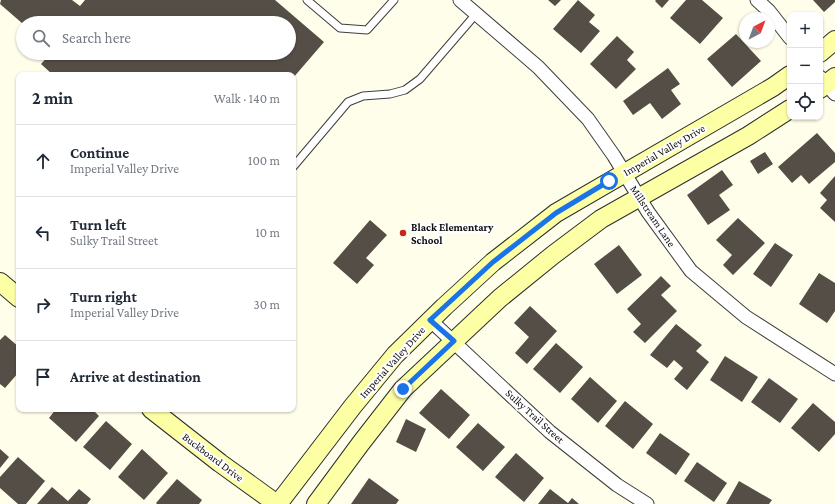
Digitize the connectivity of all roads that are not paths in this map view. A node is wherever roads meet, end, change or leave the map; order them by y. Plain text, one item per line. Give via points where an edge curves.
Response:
1 (307, 0) edge
2 (460, 0) edge
3 (757, 0) edge
4 (390, 1) edge
5 (476, 14) junction
6 (787, 34) edge
7 (835, 40) edge
8 (823, 50) edge
9 (787, 77) edge
10 (787, 111) edge
11 (296, 163) edge
12 (624, 173) junction
13 (639, 198) junction
14 (0, 282) edge
15 (16, 295) edge
16 (430, 320) junction
17 (454, 341) junction
18 (835, 374) edge
19 (155, 412) edge
20 (278, 504) edge
21 (316, 504) edge
22 (647, 504) edge

1 - 4 lane via 340,28 366,30
2 - 5 street, Millstream Lane
3 - 6 street
5 - 11 lane via 420,79 405,90 363,96 348,102
5 - 12 street, Millstream Lane via 538,67 588,119
7 - 8 street
9 - 12 street, Imperial Valley Drive
10 - 13 street
12 - 13 street, Millstream Lane
12 - 16 street, Imperial Valley Drive via 556,213 493,262
13 - 17 street via 601,219 553,255 500,298
13 - 18 street, Millstream Lane via 691,271 746,317
14 - 15 street
16 - 17 street, Sulky Trail Street
16 - 20 street, Imperial Valley Drive via 395,355
17 - 21 street via 403,389
17 - 22 street, Sulky Trail Street via 550,432 617,485
19 - 20 street, Buckboard Drive

